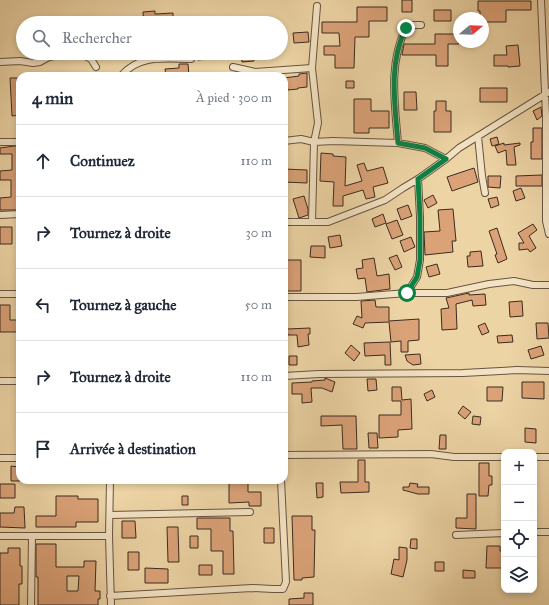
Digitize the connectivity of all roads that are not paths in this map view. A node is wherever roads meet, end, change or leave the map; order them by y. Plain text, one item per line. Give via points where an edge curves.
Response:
1 (541, 0) edge
2 (317, 6) dead end
3 (421, 25) dead end
4 (45, 60) edge
5 (92, 60) edge
6 (148, 60) edge
7 (0, 62) edge
8 (96, 67) dead end
9 (233, 67) dead end
10 (312, 68) junction
11 (125, 72) edge
12 (547, 94) edge
13 (478, 136) junction
14 (288, 141) edge
15 (0, 142) edge
16 (16, 142) edge
17 (314, 142) junction
18 (398, 143) junction
19 (446, 159) junction
20 (418, 179) junction
21 (485, 193) dead end
22 (16, 214) edge
23 (0, 215) edge
24 (288, 222) edge
25 (312, 222) junction
26 (549, 234) edge
27 (549, 285) edge
28 (407, 293) junction
29 (0, 294) edge
30 (16, 294) edge
31 (288, 297) edge
32 (549, 371) edge
33 (288, 376) edge
34 (0, 381) edge
35 (16, 381) edge
36 (288, 455) edge
37 (501, 457) edge
38 (537, 457) edge
39 (549, 457) edge
40 (0, 458) edge
41 (16, 458) edge
42 (110, 484) edge
43 (281, 484) edge
44 (250, 512) dead end
45 (110, 514) junction
46 (537, 532) edge
47 (549, 532) edge
48 (501, 533) edge
49 (456, 535) dead end
50 (0, 536) edge
51 (32, 536) junction
52 (109, 536) junction
53 (110, 596) junction
54 (31, 605) edge
55 (110, 605) edge

1 - 12 street
2 - 10 street
3 - 18 street via 406,28 396,58
4 - 7 street via 33,63
5 - 8 street
6 - 11 street via 132,66
9 - 10 street via 255,72
10 - 17 street via 318,123
12 - 13 street
12 - 26 street via 546,221
13 - 19 street
13 - 21 street
14 - 17 street
15 - 16 street
17 - 18 street
17 - 25 street
18 - 19 street via 425,148
19 - 20 street
20 - 25 street via 385,200 366,208 328,222
20 - 28 street via 420,260 417,277
22 - 23 street
24 - 25 street
27 - 28 street via 514,281 447,293
28 - 31 street via 356,297
29 - 30 street
32 - 33 street
34 - 35 street
36 - 37 street via 431,454 454,457
38 - 39 street
40 - 41 street
42 - 45 street
43 - 53 street via 286,582 284,588
44 - 45 street
45 - 52 street
46 - 47 street
48 - 49 street
50 - 51 street
51 - 52 street
51 - 54 street
52 - 53 street
53 - 55 street

